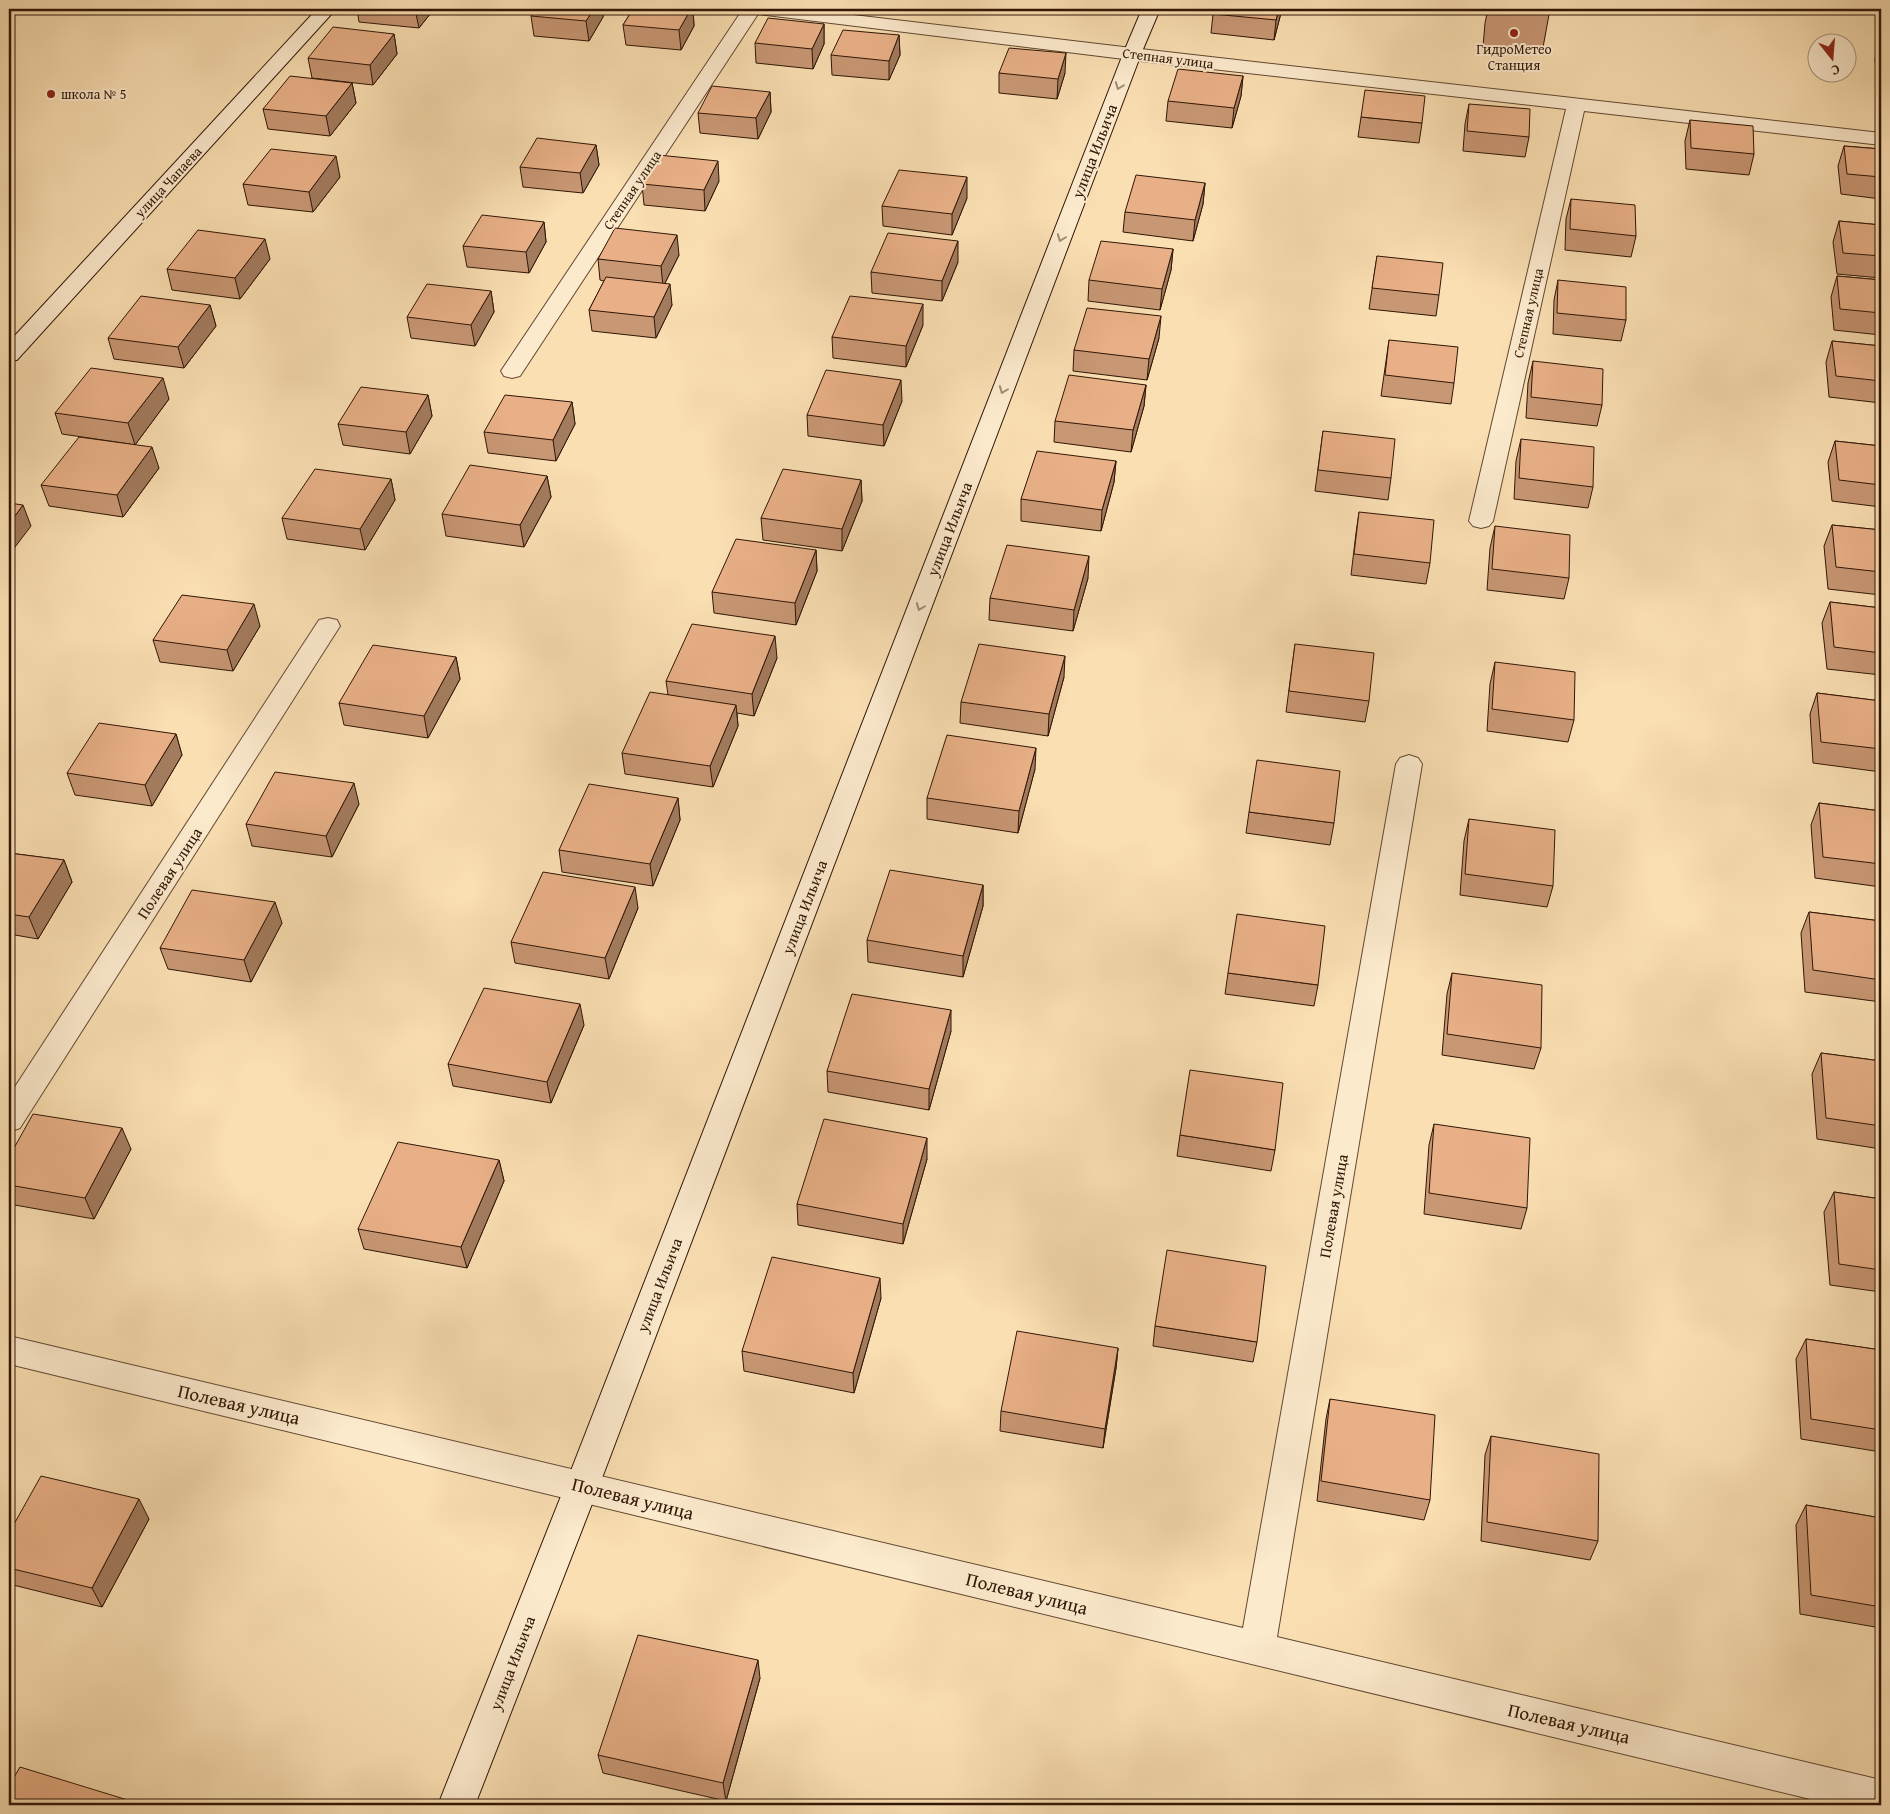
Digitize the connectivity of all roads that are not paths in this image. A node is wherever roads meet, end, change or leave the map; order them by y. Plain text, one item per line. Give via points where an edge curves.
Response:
1 (327, 9) edge
2 (752, 9) edge
3 (761, 9) edge
4 (1151, 9) edge
5 (1132, 54) junction
6 (1576, 105) junction
7 (1881, 139) edge
8 (9, 355) edge
9 (512, 371) dead end
10 (1481, 521) dead end
11 (328, 626) dead end
12 (1408, 764) dead end
13 (9, 1120) edge
14 (9, 1350) edge
15 (582, 1486) junction
16 (1257, 1648) junction
17 (1881, 1798) edge
18 (456, 1805) edge

1 - 8 street, улица Чапаева
2 - 9 street, Степная улица
3 - 5 street, Степная улица
4 - 5 street, улица Ильича
5 - 6 street, Степная улица
5 -> 15 street, улица Ильича
6 - 7 street, Степная улица
6 - 10 street, Степная улица
11 - 13 street, Полевая улица
12 - 16 street, Полевая улица
14 - 15 street, Полевая улица
15 - 16 street, Полевая улица
15 - 18 street, улица Ильича
16 - 17 street, Полевая улица

